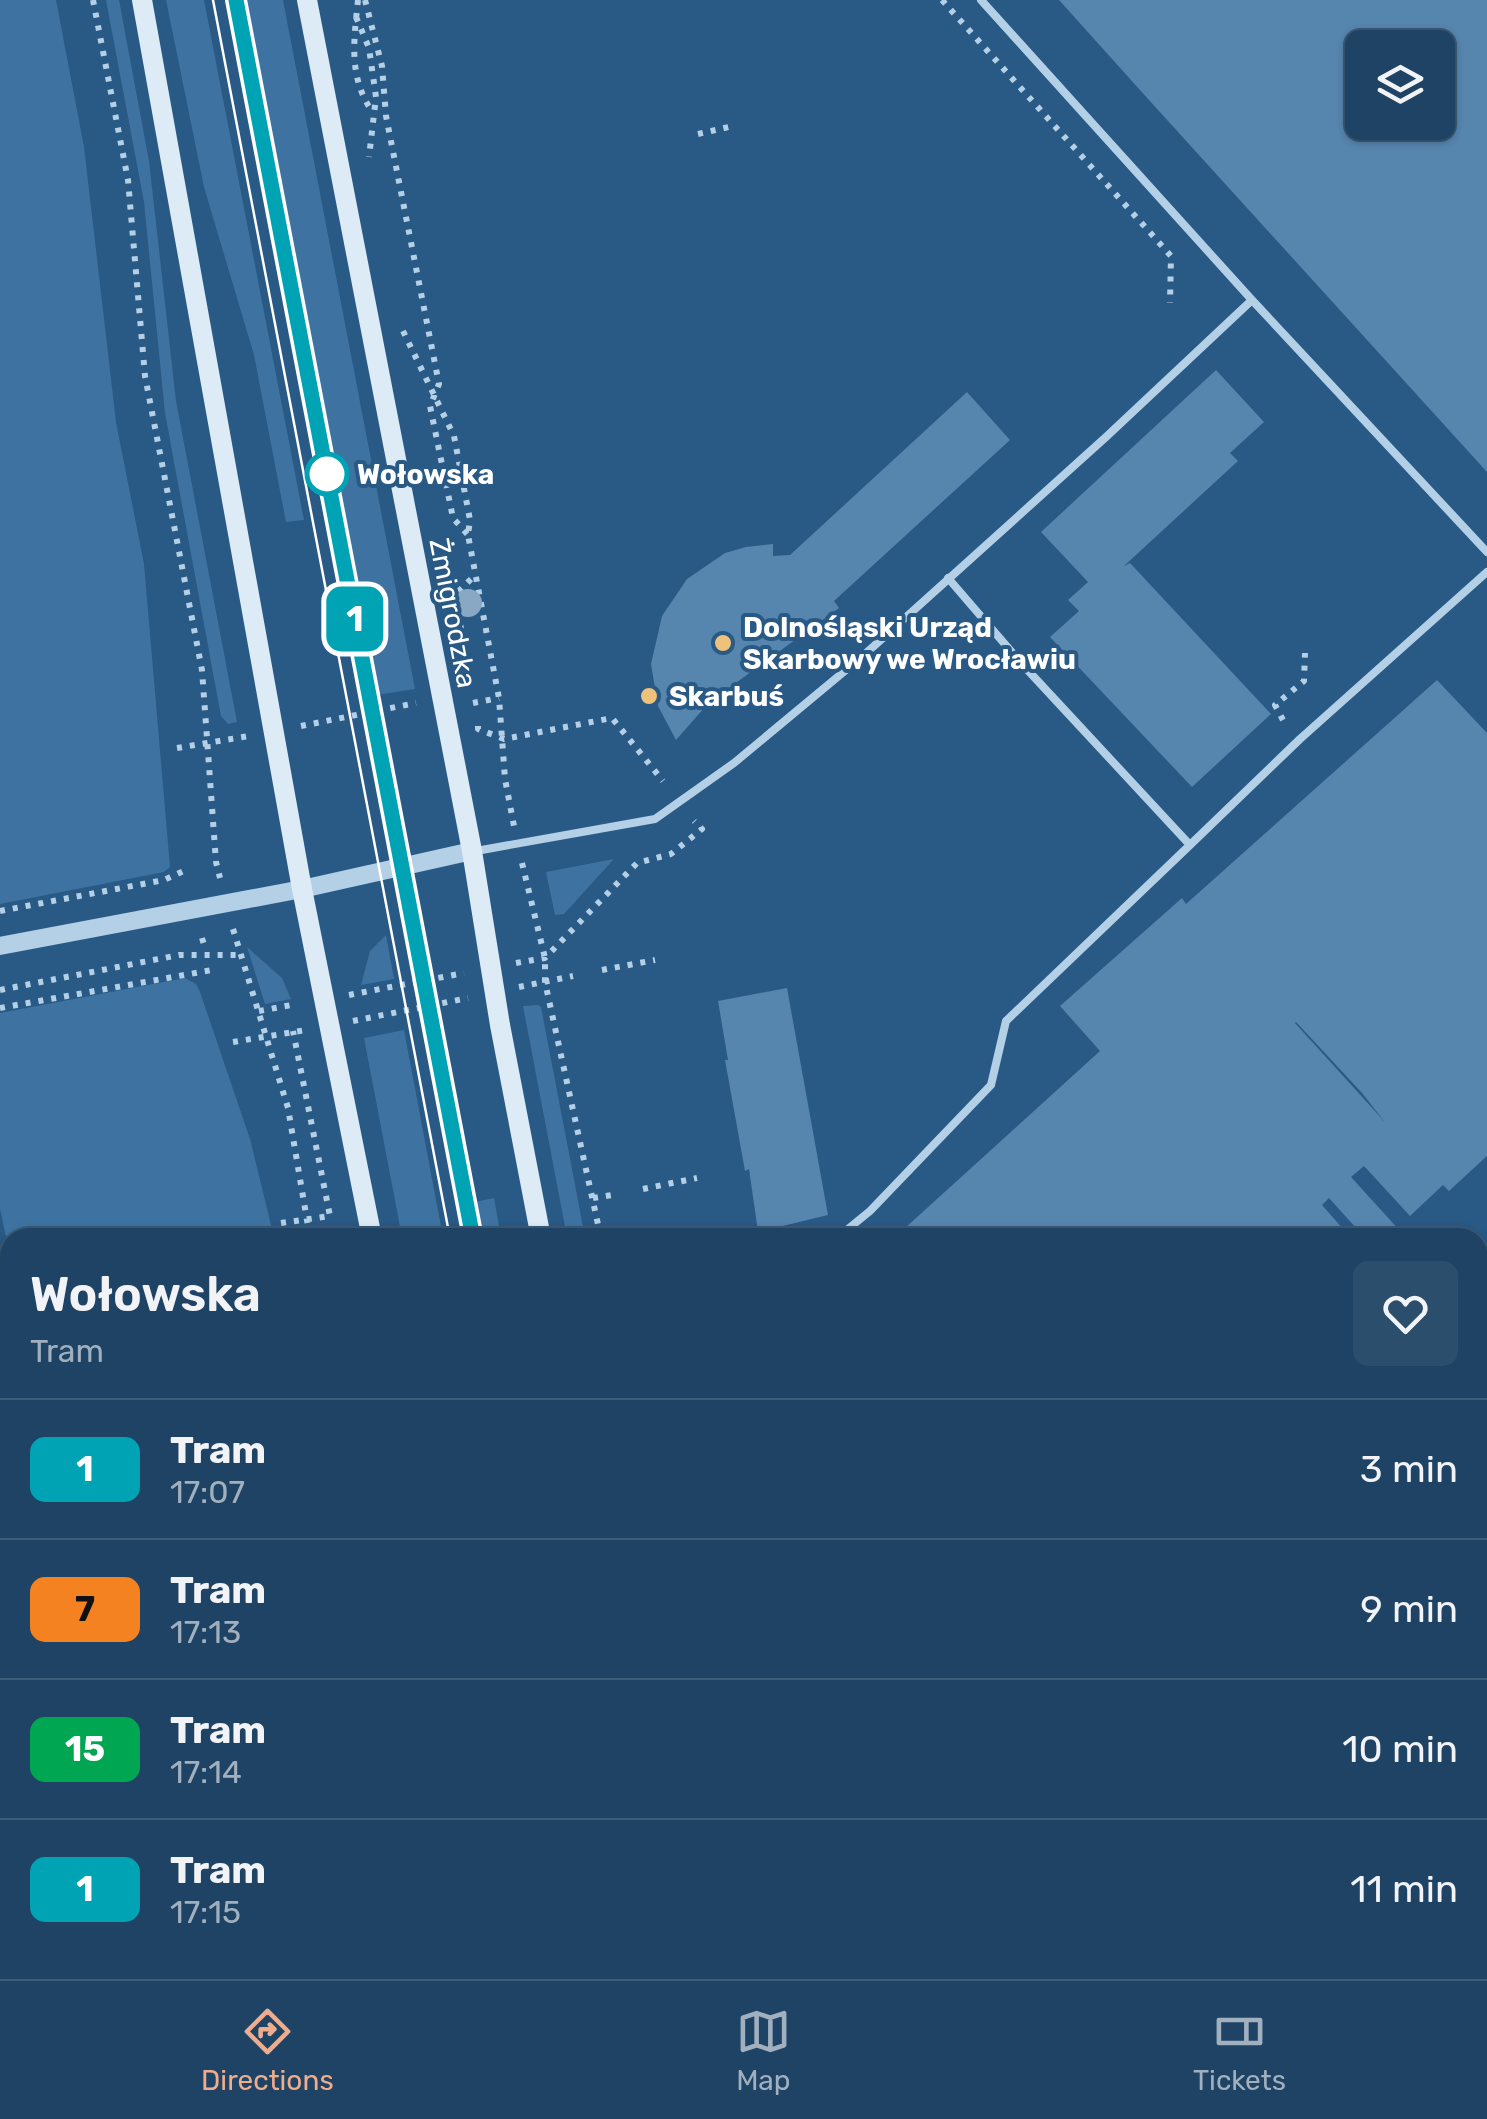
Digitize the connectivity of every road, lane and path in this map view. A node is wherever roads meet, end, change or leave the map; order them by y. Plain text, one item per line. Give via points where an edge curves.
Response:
1 (93, 0) edge
2 (142, 0) edge
3 (307, 0) edge
4 (361, 0) edge
5 (942, 0) edge
6 (981, 0) edge
7 (356, 17) junction
8 (373, 112) junction
9 (733, 126) dead end
10 (698, 134) dead end
11 (372, 175) dead end
12 (1252, 300) junction
13 (1170, 303) dead end
14 (400, 325) dead end
15 (435, 395) junction
16 (468, 535) junction
17 (1487, 552) edge
18 (1487, 572) edge
19 (476, 574) junction
20 (948, 578) junction
21 (464, 648) dead end
22 (1305, 653) dead end
23 (470, 694) dead end
24 (442, 698) junction
25 (499, 698) junction
26 (473, 703) junction
27 (1283, 720) dead end
28 (274, 731) junction
29 (504, 738) junction
30 (210, 744) junction
31 (176, 748) dead end
32 (663, 781) dead end
33 (511, 814) dead end
34 (694, 821) dead end
35 (1190, 845) junction
36 (472, 852) junction
37 (188, 869) dead end
38 (525, 881) dead end
39 (302, 889) junction
40 (226, 901) junction
41 (0, 910) edge
42 (202, 938) dead end
43 (0, 946) edge
44 (205, 948) dead end
45 (239, 954) junction
46 (545, 958) junction
47 (654, 960) dead end
48 (491, 968) junction
49 (212, 970) dead end
50 (602, 970) dead end
51 (572, 976) dead end
52 (545, 982) junction
53 (0, 990) edge
54 (494, 993) junction
55 (324, 1000) junction
56 (0, 1008) edge
57 (259, 1011) junction
58 (330, 1026) junction
59 (294, 1031) junction
60 (267, 1036) junction
61 (233, 1042) dead end
62 (697, 1178) dead end
63 (643, 1189) dead end
64 (612, 1195) dead end
65 (593, 1198) junction
66 (308, 1220) junction
67 (281, 1223) dead end
68 (309, 1228) edge
69 (370, 1228) edge
70 (539, 1228) edge
71 (598, 1228) edge
72 (850, 1228) edge

1 - 30 path via 128,180 145,376
2 - 28 main road
3 - 24 main road, Żmigrodzka
4 - 7 path
4 - 15 path via 382,66 439,384
5 - 13 path via 1171,256
6 - 12 lane
7 - 8 path via 371,61
7 - 8 path via 356,76
8 - 11 path
9 - 10 path
12 - 17 lane
12 - 20 lane
14 - 15 path
15 - 16 path via 454,436
15 - 16 path via 430,406 453,518
16 - 19 path
18 - 35 lane
19 - 21 path via 457,593
19 - 25 path
20 - 35 lane
20 - 36 lane via 734,763 655,820
22 - 27 path via 1304,681 1276,705
23 - 26 path
24 - 28 path
24 - 36 main road, Żmigrodzka
25 - 26 path
25 - 29 path
26 - 29 path via 478,729
28 - 30 path
28 - 39 main road
29 - 32 path via 612,718
29 - 33 path
30 - 31 path
30 - 40 path via 216,862
34 - 46 path via 702,829 671,854 637,862
35 - 72 lane via 1006,1021 991,1086
36 - 39 street
36 - 48 main road, Żmigrodzka
37 - 41 path via 164,880
38 - 46 path
39 - 40 street
39 - 55 main road
40 - 43 street
40 - 45 path
42 - 44 path
45 - 53 path via 179,955
45 - 57 path
46 - 48 path
46 - 52 path
47 - 50 path
48 - 54 main road, Żmigrodzka
48 - 55 path
49 - 56 path
51 - 52 path
52 - 54 path
52 - 65 path
54 - 58 path
54 - 70 main road, Żmigrodzka
55 - 57 path
55 - 58 main road
57 - 60 path
58 - 59 path
58 - 69 main road
59 - 60 path
59 - 66 path via 330,1216
60 - 61 path
60 - 66 path
62 - 63 path
64 - 65 path
65 - 71 path
66 - 67 path
66 - 68 path

